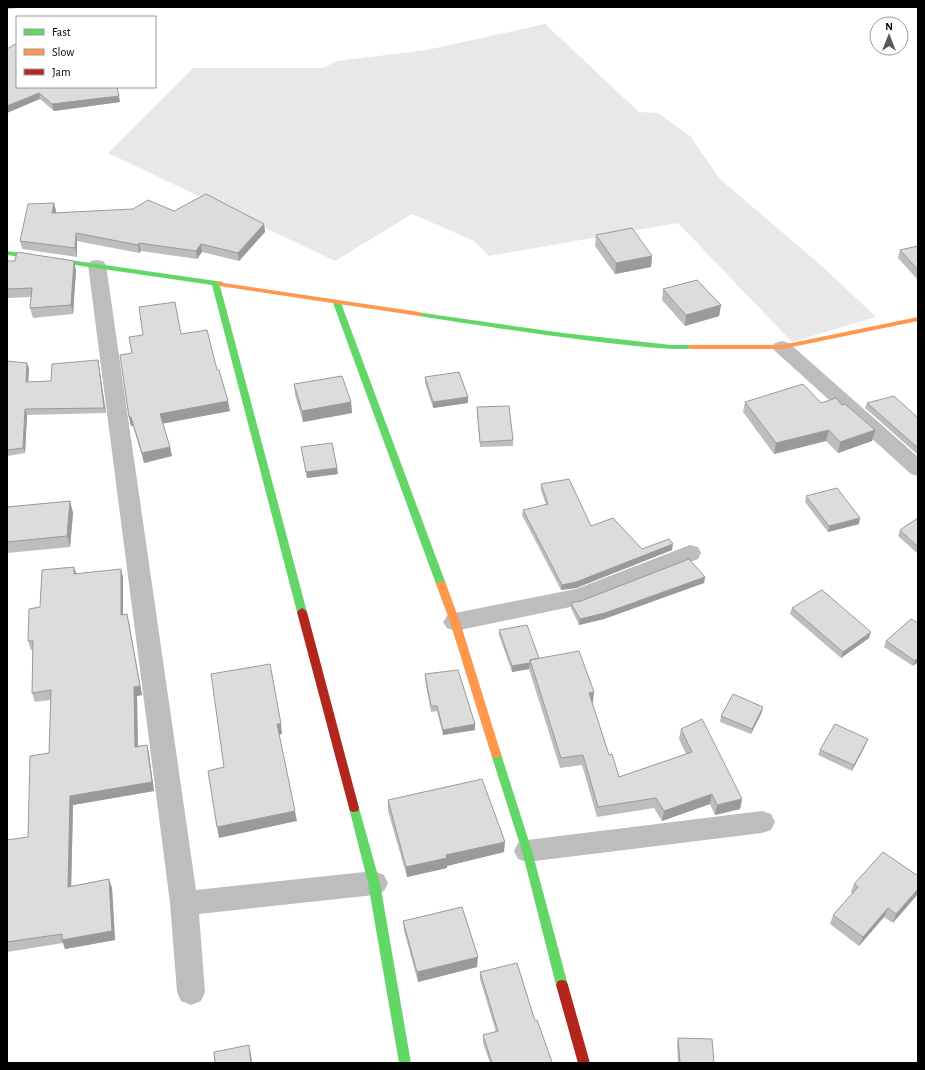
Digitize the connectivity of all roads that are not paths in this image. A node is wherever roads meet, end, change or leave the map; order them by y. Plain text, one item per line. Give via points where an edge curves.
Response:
1 (7, 254) edge
2 (97, 266) junction
3 (215, 283) junction
4 (337, 303) junction
5 (918, 320) edge
6 (782, 348) junction
7 (918, 469) edge
8 (690, 553) dead end
9 (455, 622) junction
10 (762, 822) dead end
11 (527, 850) junction
12 (374, 883) junction
13 (184, 903) junction
14 (191, 992) dead end
15 (405, 1063) edge
16 (584, 1063) edge

1 - 2 street
2 - 3 street
2 - 13 street
3 - 4 street
3 - 12 street
4 - 6 street via 563,335 671,347
4 - 9 street
5 - 6 street
6 - 7 street
8 - 9 street via 580,597
9 - 11 street
10 - 11 street
11 - 16 street
12 - 13 street
12 - 15 street
13 - 14 street

